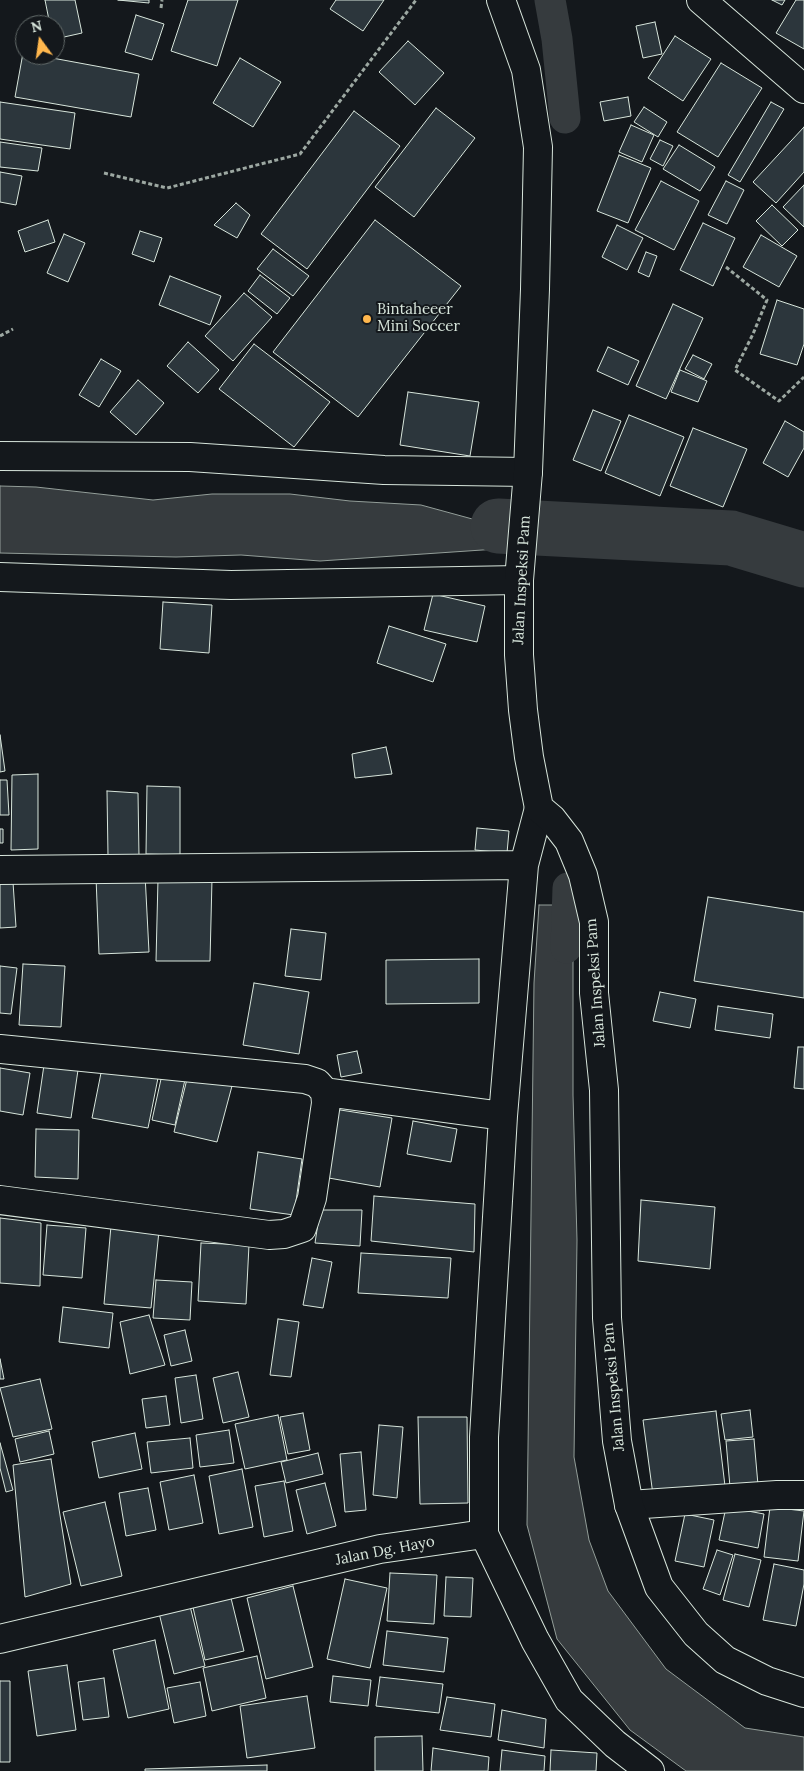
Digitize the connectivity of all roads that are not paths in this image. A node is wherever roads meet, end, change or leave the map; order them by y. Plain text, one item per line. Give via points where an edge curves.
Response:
1 (501, 0) edge
2 (701, 0) edge
3 (804, 89) edge
4 (0, 456) edge
5 (528, 472) junction
6 (0, 577) edge
7 (519, 580) junction
8 (539, 808) junction
9 (524, 865) junction
10 (0, 870) edge
11 (0, 1049) edge
12 (324, 1092) junction
13 (503, 1116) junction
14 (0, 1200) edge
15 (804, 1495) edge
16 (628, 1505) junction
17 (484, 1534) junction
18 (0, 1639) edge
19 (804, 1693) edge
20 (650, 1771) edge

1 - 5 street, Jalan Inspeksi Pam via 526,70 538,147
2 - 3 street
4 - 5 street via 190,457 384,470
5 - 7 street, Jalan Inspeksi Pam
6 - 7 street via 231,585
7 - 8 street, Jalan Inspeksi Pam via 523,710
8 - 9 street
8 - 16 street, Jalan Inspeksi Pam via 569,841 594,922 594,993 604,1090 607,1318 617,1441
9 - 10 street
9 - 13 street
11 - 12 street via 305,1078 318,1083
12 - 13 street
12 - 14 street via 326,1111 312,1198 302,1228 284,1234 269,1235
13 - 17 street via 484,1437
15 - 16 street
16 - 19 street, Jalan Inspeksi Pam via 659,1587 696,1634 725,1660 767,1681
17 - 18 street, Jalan Dg. Hayo via 380,1550
17 - 20 street via 535,1640 569,1700 615,1744

